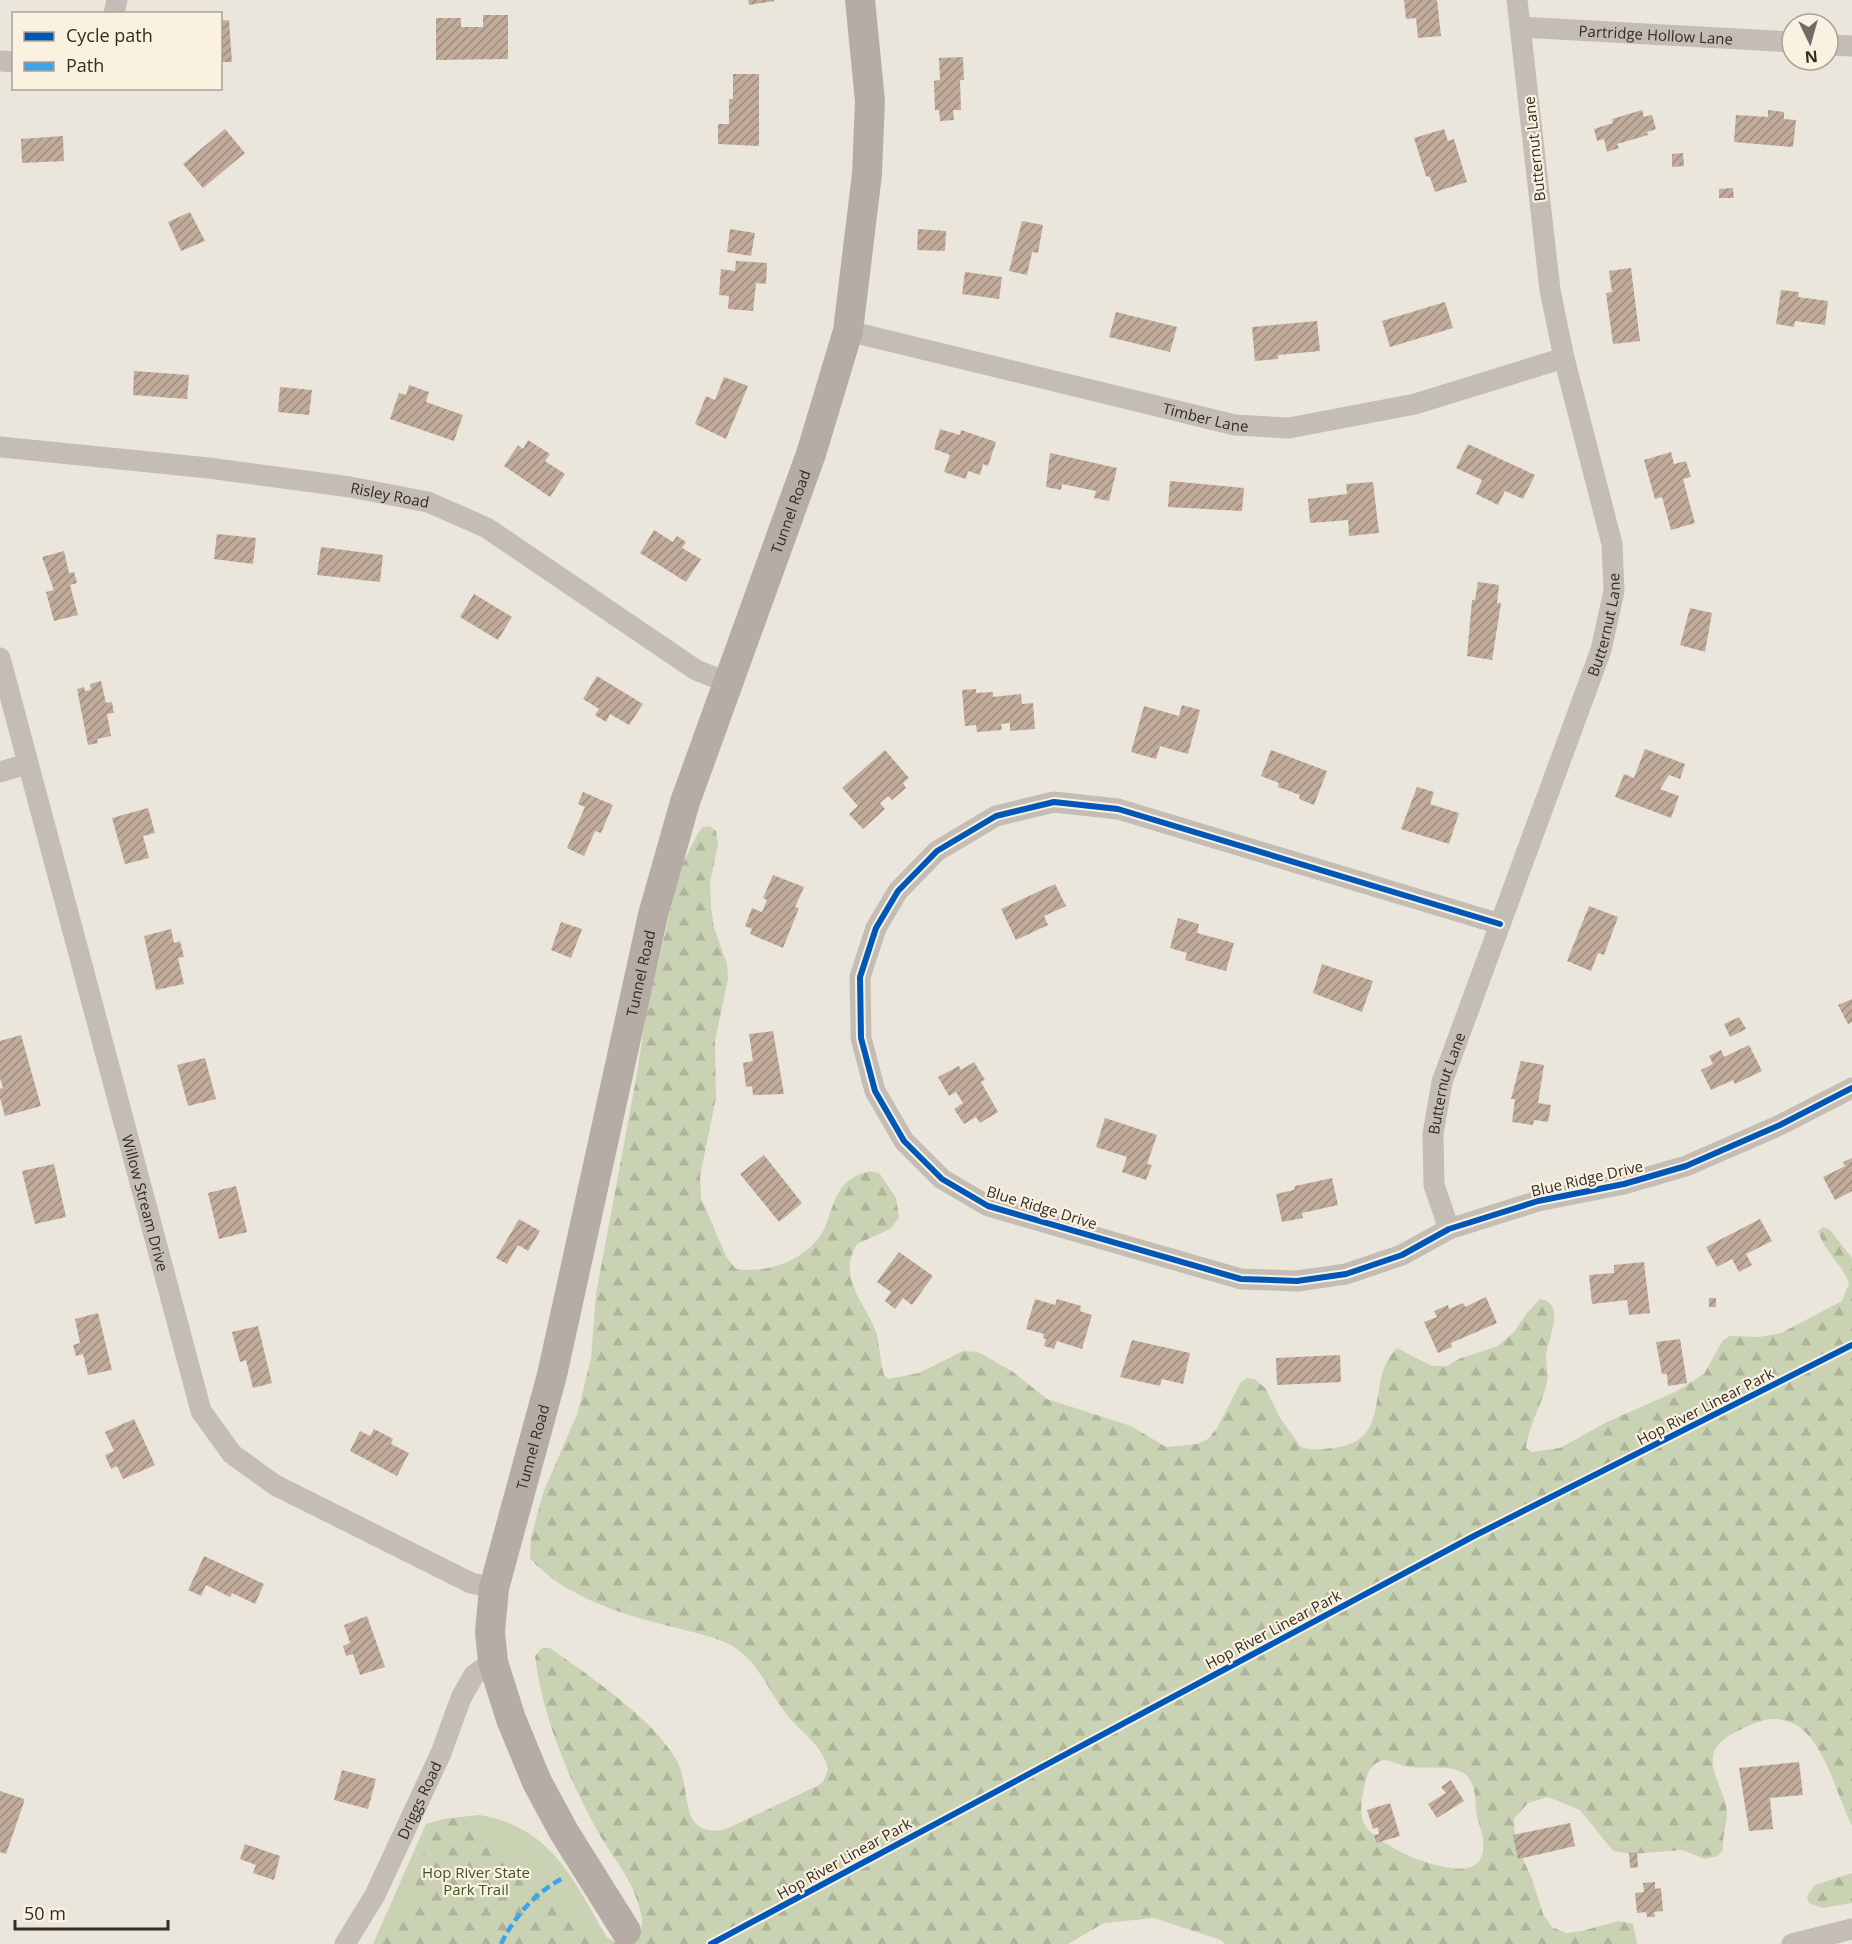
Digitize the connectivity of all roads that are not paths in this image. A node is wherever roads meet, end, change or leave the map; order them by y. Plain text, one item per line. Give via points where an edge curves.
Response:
1 (860, 0) edge
2 (1517, 0) edge
3 (1521, 27) junction
4 (1780, 41) edge
5 (848, 332) junction
6 (1564, 358) junction
7 (0, 447) edge
8 (0, 658) edge
9 (729, 683) junction
10 (27, 764) junction
11 (0, 772) edge
12 (1500, 924) junction
13 (1852, 1088) edge
14 (1449, 1229) junction
15 (494, 1588) junction
16 (494, 1662) junction
17 (1852, 1929) edge
18 (626, 1931) dead end
19 (345, 1944) edge
20 (1792, 1944) edge

1 - 5 main road, Tunnel Road via 870,101 868,163
2 - 3 street, Butternut Lane
3 - 4 street, Partridge Hollow Lane
3 - 6 street, Butternut Lane via 1550,290
5 - 6 street, Timber Lane via 1235,425 1289,428 1415,404
5 - 9 main road, Tunnel Road via 811,454
6 - 12 street, Butternut Lane via 1612,544 1614,591 1601,650
7 - 9 street, Risley Road via 209,468 428,502 487,528 696,670
8 - 10 street, Willow Stream Drive
9 - 15 main road, Tunnel Road via 685,802 653,915 552,1375
10 - 11 street
10 - 15 street, Willow Stream Drive via 201,1411 232,1454 275,1485 462,1579
12 - 14 street, Butternut Lane via 1442,1082 1433,1134 1434,1185
12 - 14 street, Blue Ridge Drive via 1118,809 1054,802 996,816 938,851 898,891 876,928 860,976 861,1038 875,1091 904,1141 942,1179 988,1206 1241,1279 1297,1281 1346,1274 1402,1255
13 - 14 street, Blue Ridge Drive via 1686,1166 1624,1184 1538,1201
15 - 16 main road, Tunnel Road via 490,1632
16 - 18 main road, Tunnel Road via 511,1719 537,1782
16 - 19 street, Driggs Road via 474,1675 460,1698 441,1753 380,1885
17 - 20 street

